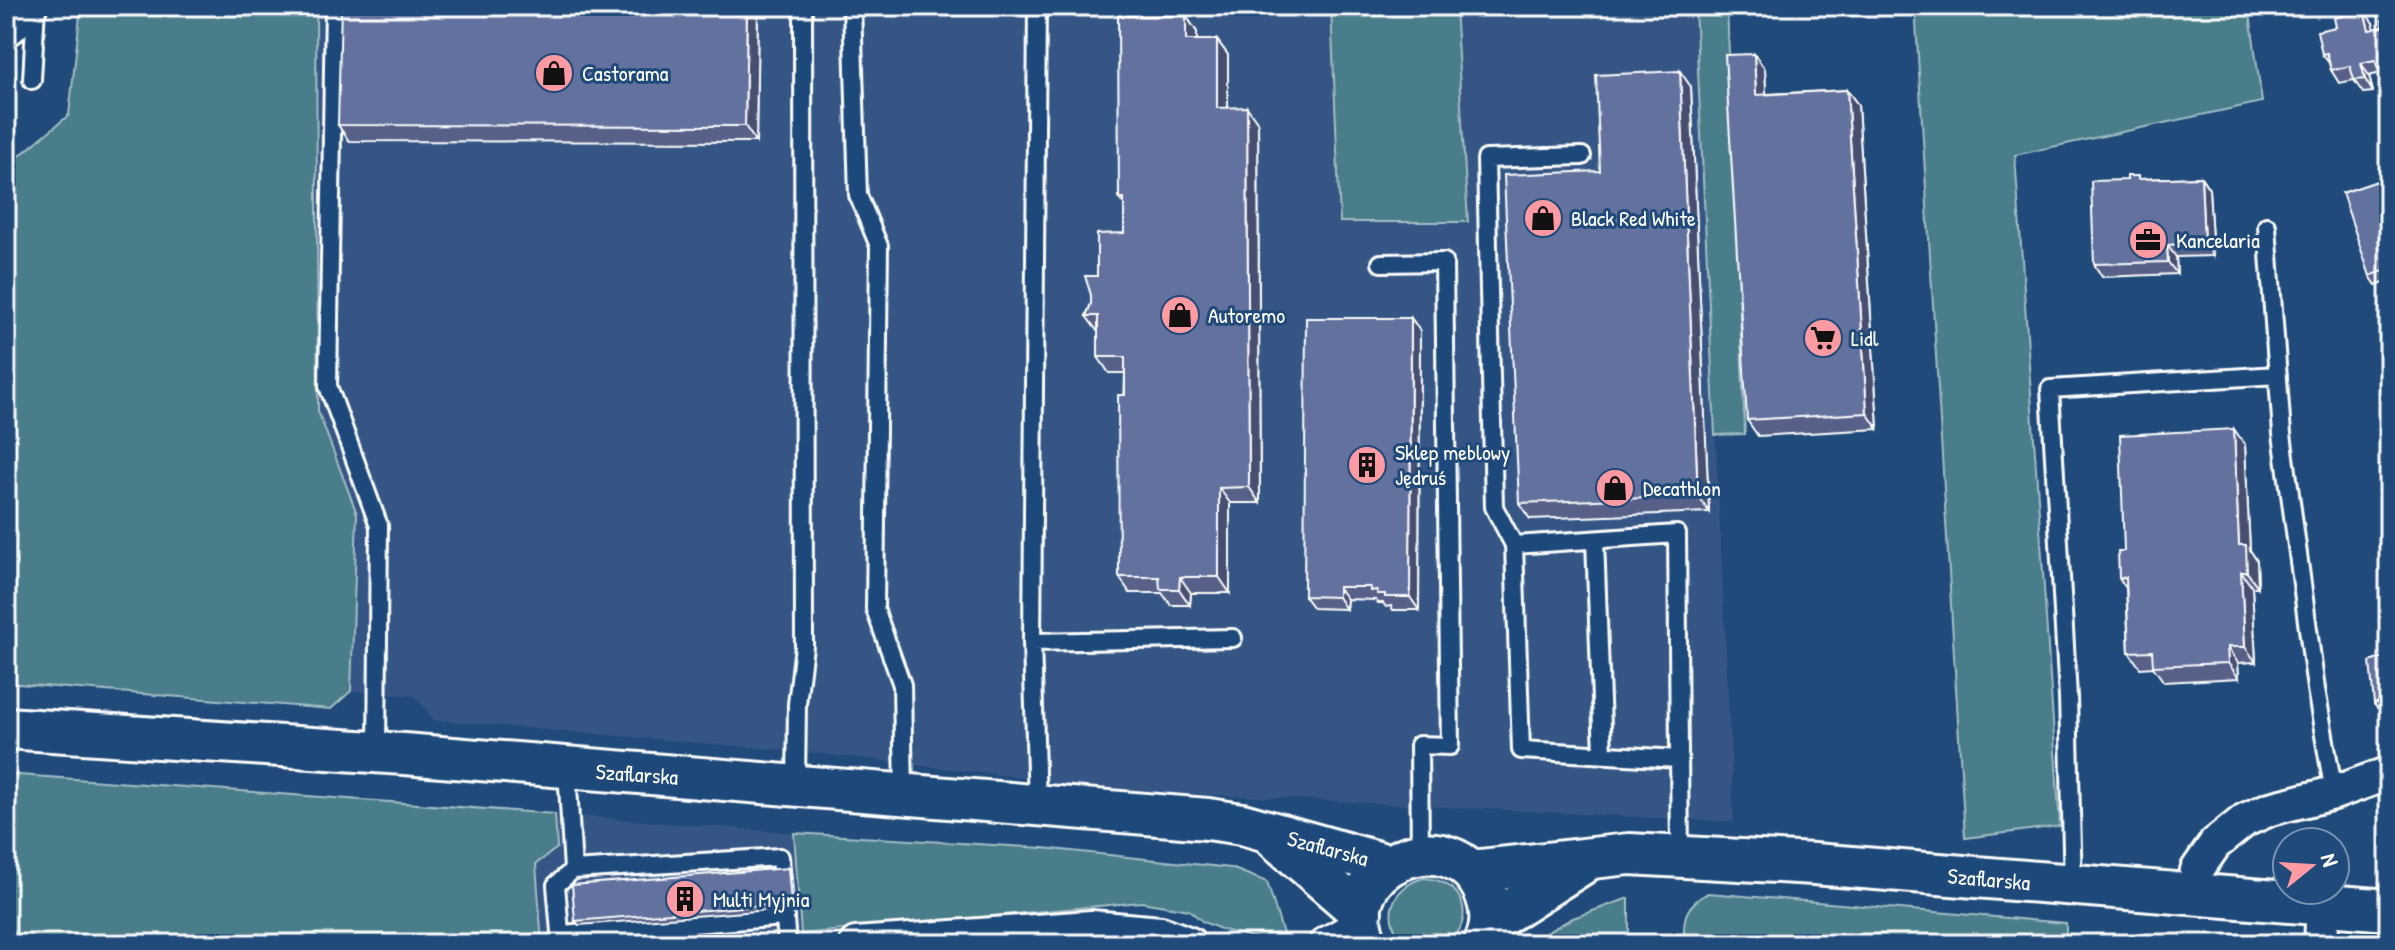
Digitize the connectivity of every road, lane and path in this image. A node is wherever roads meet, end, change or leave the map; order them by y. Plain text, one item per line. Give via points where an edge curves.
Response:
1 (24, 6) edge
2 (36, 6) edge
3 (334, 6) edge
4 (803, 6) edge
5 (852, 6) edge
6 (1037, 6) edge
7 (6, 23) edge
8 (32, 80) dead end
9 (1582, 156) dead end
10 (2267, 226) dead end
11 (1381, 263) dead end
12 (2278, 375) junction
13 (1595, 540) junction
14 (1514, 545) junction
15 (1233, 638) dead end
16 (1032, 642) junction
17 (6, 728) edge
18 (376, 754) junction
19 (1603, 754) junction
20 (1679, 759) junction
21 (567, 769) junction
22 (2389, 773) edge
23 (796, 786) junction
24 (2334, 793) junction
25 (904, 795) junction
26 (1037, 805) junction
27 (1267, 832) junction
28 (1680, 857) junction
29 (1404, 859) junction
30 (1589, 859) junction
31 (1471, 871) junction
32 (585, 874) junction
33 (2073, 887) junction
34 (2194, 895) junction
35 (2389, 910) edge
36 (785, 917) junction
37 (2322, 925) edge
38 (1363, 927) edge
39 (1488, 933) edge
40 (561, 939) edge
41 (787, 944) edge
42 (856, 944) edge
43 (1190, 944) edge
44 (1326, 944) edge

1 - 7 main road
2 - 8 lane
3 - 18 lane via 328,386 379,526
4 - 23 lane via 804,646
5 - 25 lane via 858,195 879,246 875,609 902,685
6 - 16 lane
9 - 14 lane via 1486,159 1494,507
10 - 12 lane
11 - 29 lane via 1444,262 1450,746 1419,745
12 - 24 lane via 2316,689
12 - 33 lane via 2050,389
13 - 14 lane
13 - 19 lane
13 - 20 lane via 1677,534
14 - 19 lane via 1521,750
15 - 16 lane
16 - 26 lane
17 - 18 street, Szaflarska
18 - 21 street, Szaflarska
19 - 20 lane
20 - 28 lane
21 - 23 street, Szaflarska
21 - 32 lane
22 - 24 street
23 - 25 street, Szaflarska
24 - 34 street via 2245,820 2215,844 2197,870
25 - 26 street, Szaflarska
26 - 27 street, Szaflarska via 1208,819
27 - 29 street, Szaflarska
27 - 38 street, Szaflarska
28 - 30 street, Szaflarska via 1629,854
28 - 33 street, Szaflarska
29 - 31 street, Szaflarska via 1438,854
29 - 38 street via 1375,878 1365,894
30 - 31 street, Szaflarska
30 - 39 street, Szaflarska
31 - 39 street via 1485,894
32 - 36 lane via 749,866 780,857
32 - 40 lane via 556,885
33 - 34 street, Szaflarska
34 - 37 street, Szaflarska
35 - 37 street, Szaflarska
36 - 40 lane via 752,912 595,924
36 - 41 lane
38 - 44 street
42 - 43 street via 1091,927 1161,933

